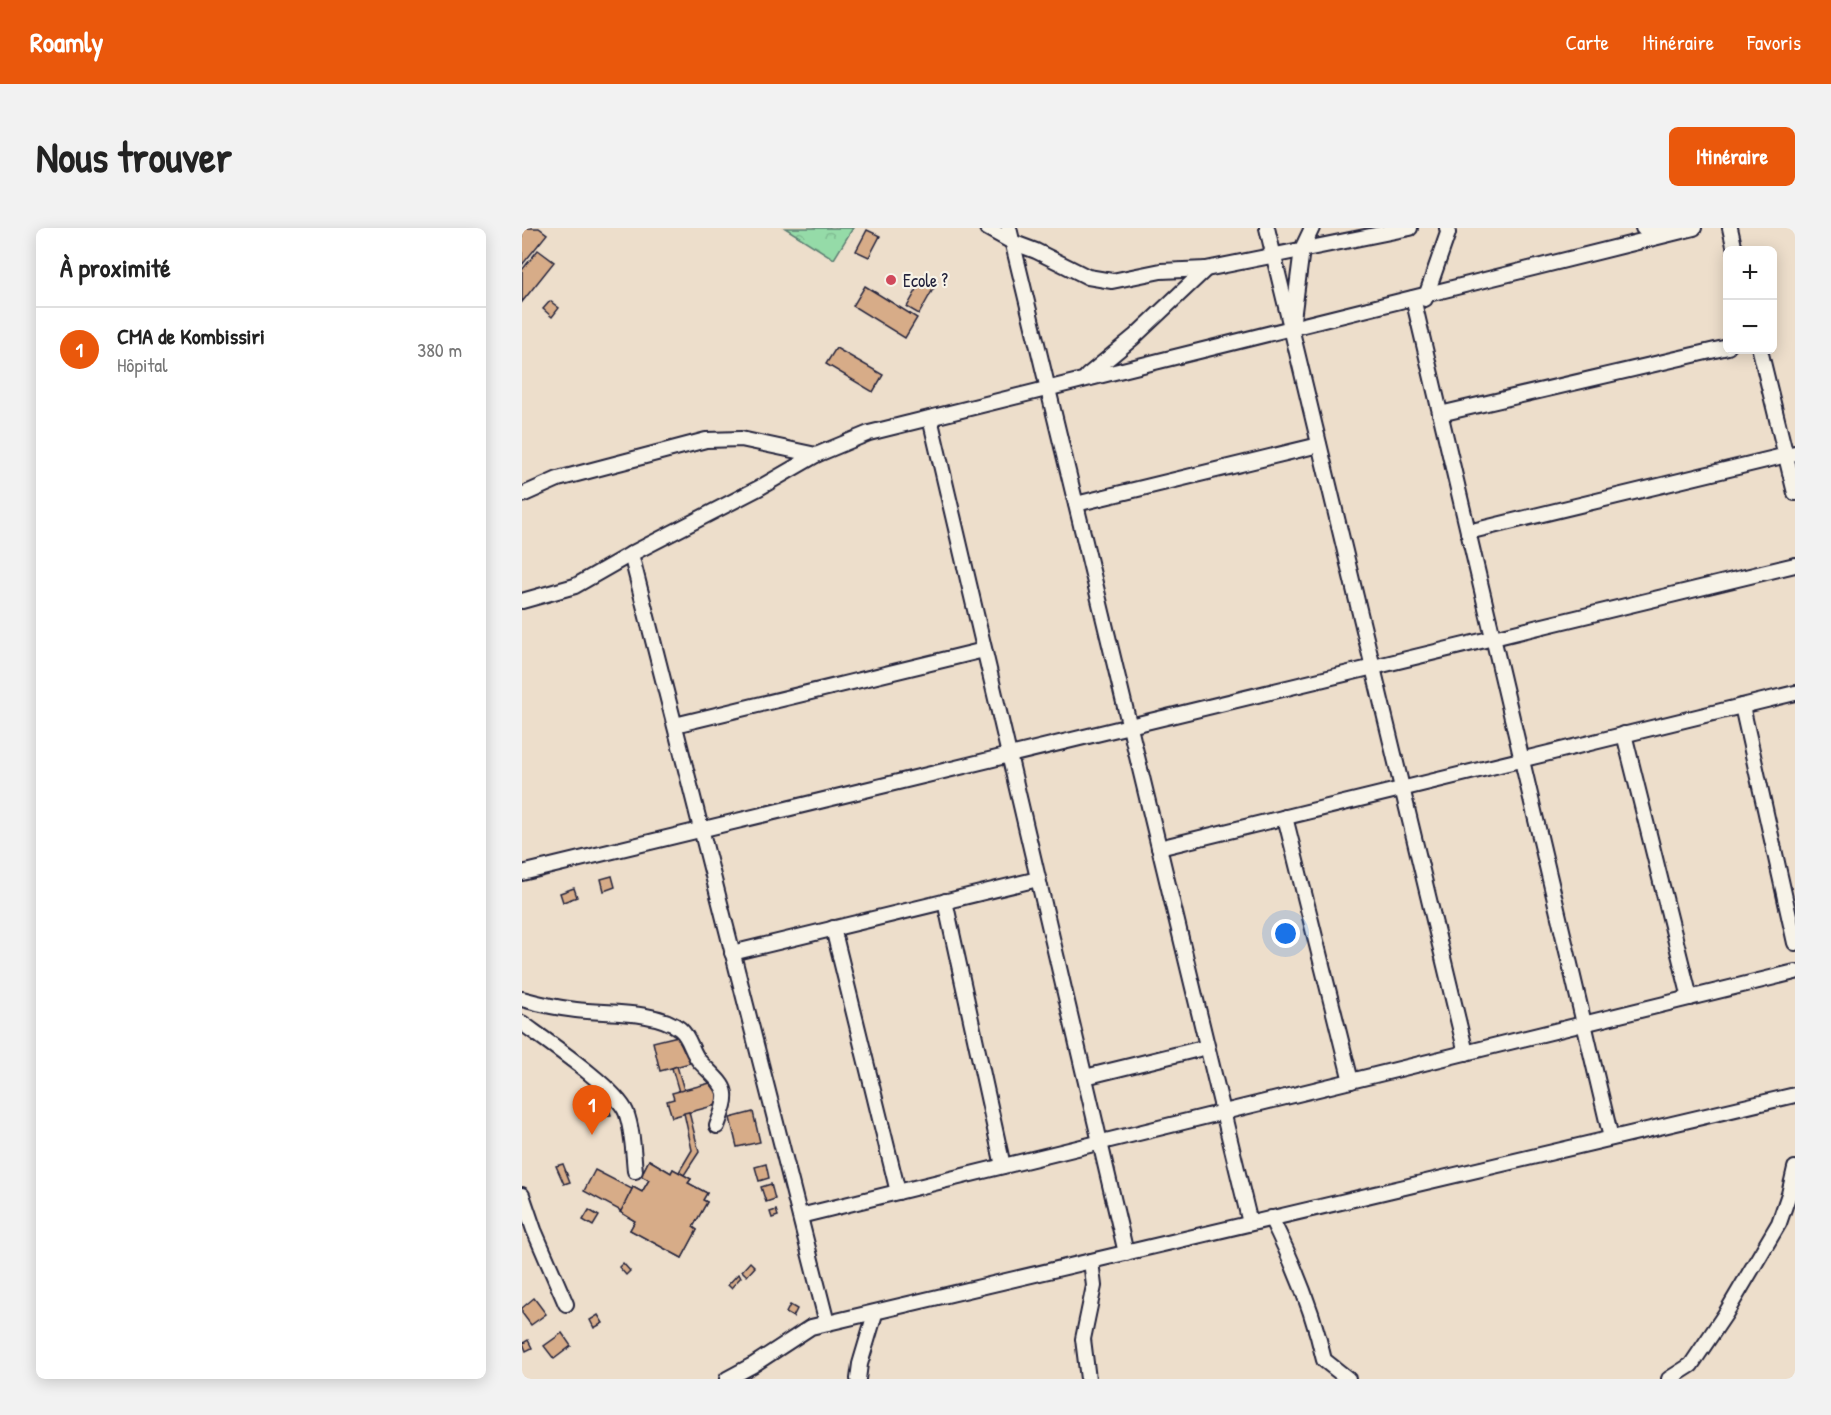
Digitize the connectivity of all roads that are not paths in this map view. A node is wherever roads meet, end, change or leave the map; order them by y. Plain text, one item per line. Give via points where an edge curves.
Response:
1 (987, 228) edge
2 (1009, 228) edge
3 (1267, 228) edge
4 (1312, 228) edge
5 (1410, 228) edge
6 (1447, 228) edge
7 (1643, 228) edge
8 (1694, 228) edge
9 (1730, 228) edge
10 (1670, 234) junction
11 (1012, 242) junction
12 (1735, 246) edge
13 (1302, 249) junction
14 (1274, 254) junction
15 (1206, 269) junction
16 (1420, 296) junction
17 (1291, 328) junction
18 (1723, 348) edge
19 (1761, 354) edge
20 (1083, 379) junction
21 (1047, 388) junction
22 (1440, 414) junction
23 (930, 418) junction
24 (1319, 446) junction
25 (1790, 454) edge
26 (816, 455) junction
27 (1795, 493) edge
28 (522, 495) edge
29 (1076, 504) junction
30 (1468, 532) junction
31 (631, 554) junction
32 (1795, 565) edge
33 (522, 601) edge
34 (1493, 638) junction
35 (984, 650) junction
36 (1373, 667) junction
37 (1795, 693) edge
38 (1742, 706) junction
39 (675, 725) junction
40 (1130, 726) junction
41 (1624, 734) junction
42 (1009, 756) junction
43 (1522, 759) junction
44 (1402, 788) junction
45 (1285, 817) junction
46 (701, 830) junction
47 (1159, 848) junction
48 (522, 873) edge
49 (1038, 879) junction
50 (945, 901) junction
51 (833, 928) junction
52 (1795, 943) edge
53 (732, 953) junction
54 (1795, 972) edge
55 (1690, 998) junction
56 (522, 999) edge
57 (522, 1023) edge
58 (1584, 1024) junction
59 (1207, 1047) junction
60 (1466, 1053) junction
61 (1085, 1077) junction
62 (1351, 1081) junction
63 (1795, 1095) edge
64 (1223, 1112) junction
65 (717, 1126) dead end
66 (1611, 1138) junction
67 (1100, 1142) junction
68 (1003, 1166) junction
69 (1795, 1168) edge
70 (635, 1172) dead end
71 (898, 1192) junction
72 (522, 1195) edge
73 (800, 1216) junction
74 (1271, 1218) junction
75 (1250, 1223) junction
76 (1126, 1253) junction
77 (1091, 1261) junction
78 (566, 1304) dead end
79 (874, 1317) dead end
80 (827, 1323) junction
81 (726, 1379) edge
82 (858, 1379) edge
83 (1088, 1379) edge
84 (1348, 1379) edge
85 (1669, 1379) edge

1 - 11 street
2 - 11 street
3 - 14 street
4 - 13 street
5 - 13 street
6 - 16 street
7 - 10 street
8 - 10 street
9 - 12 street
10 - 16 street
11 - 15 street via 1088,277 1112,281
11 - 21 street
13 - 14 street
13 - 17 street
14 - 15 street
14 - 17 street
15 - 20 street
16 - 17 street
16 - 22 street via 1419,321
17 - 20 street
17 - 24 street
18 - 22 street
19 - 25 street
20 - 21 street
21 - 23 street
21 - 29 street
22 - 30 street
23 - 26 street via 869,434
23 - 35 street
24 - 29 street
24 - 36 street
25 - 27 street
25 - 30 street
26 - 28 street via 741,439 706,440 558,479
26 - 31 street
29 - 40 street
30 - 34 street
31 - 33 street via 575,586
31 - 39 street
32 - 34 street
34 - 36 street
34 - 43 street
35 - 39 street
35 - 42 street
36 - 40 street
36 - 44 street
37 - 38 street
38 - 41 street
38 - 52 street
39 - 46 street
40 - 42 street
40 - 47 street
41 - 43 street
41 - 55 street
42 - 46 street
42 - 49 street
43 - 44 street
43 - 58 street
44 - 45 street
44 - 60 street
45 - 47 street
45 - 62 street
46 - 48 street
46 - 53 street
47 - 59 street
49 - 50 street
49 - 61 street
50 - 51 street
50 - 68 street
51 - 53 street
51 - 71 street
53 - 73 street
54 - 55 street
55 - 58 street
56 - 65 street via 575,1010 667,1020 687,1035 695,1057 725,1089 726,1101
57 - 70 street via 615,1096 629,1123
58 - 60 street
58 - 66 street
59 - 61 street
59 - 64 street
60 - 62 street
61 - 67 street
62 - 64 street
63 - 66 street
64 - 67 street
64 - 75 street
66 - 74 street
67 - 68 street
67 - 76 street
68 - 71 street
69 - 85 street via 1779,1223 1726,1312 1691,1365
71 - 73 street
72 - 78 street
73 - 80 street
74 - 75 street
74 - 84 street via 1317,1327 1324,1360
75 - 76 street
76 - 77 street
77 - 80 street
77 - 83 street via 1094,1286 1083,1339
79 - 82 street
80 - 81 street via 811,1327

